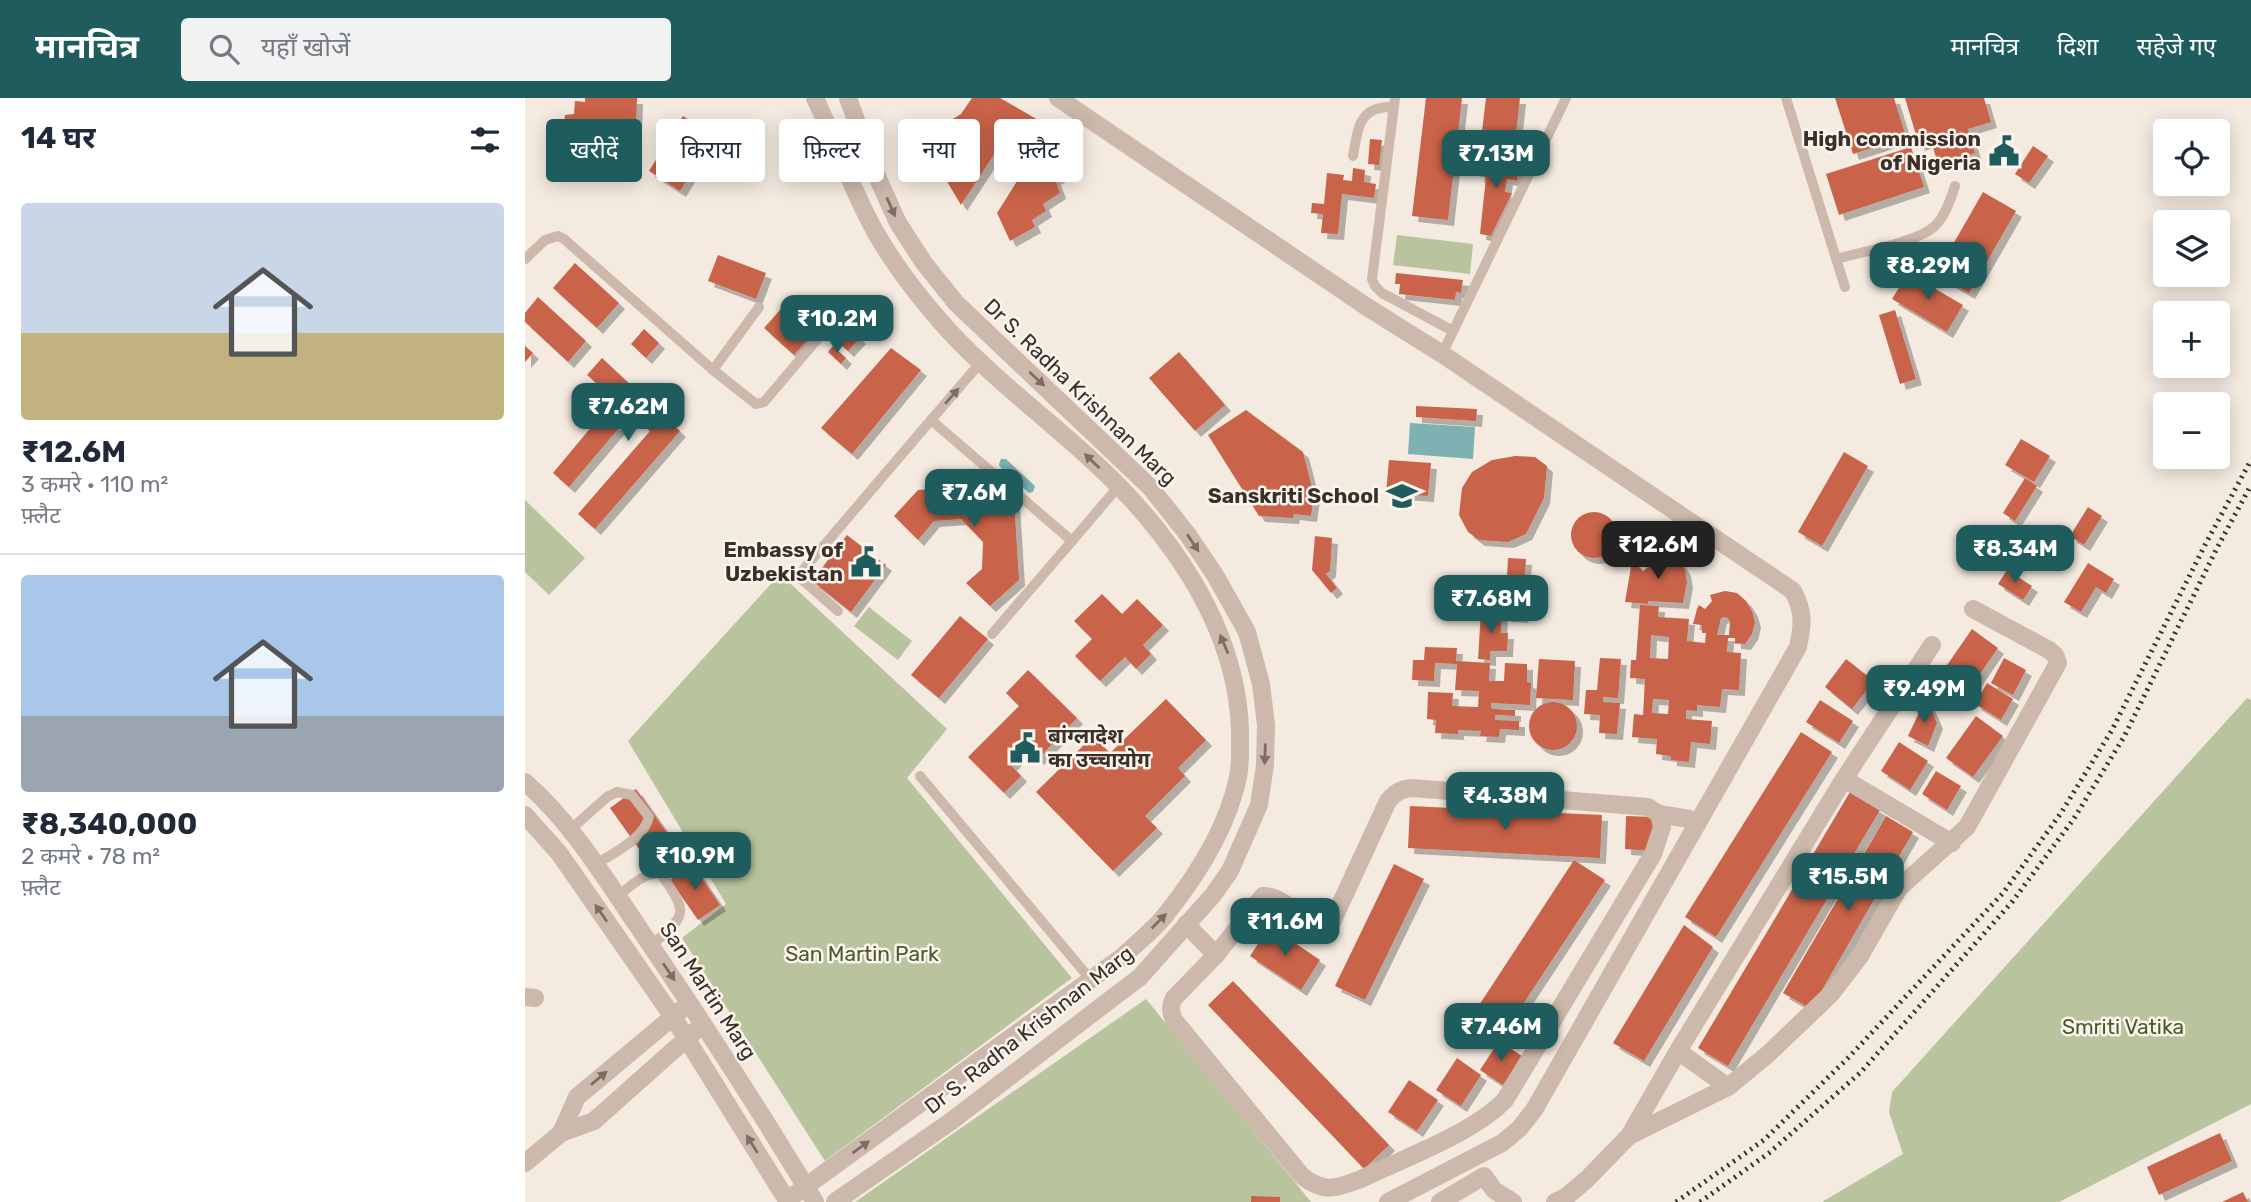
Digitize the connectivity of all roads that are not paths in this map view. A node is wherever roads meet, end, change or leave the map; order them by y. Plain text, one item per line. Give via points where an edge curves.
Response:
1 (815, 98) edge
2 (848, 98) edge
3 (1058, 98) edge
4 (1566, 98) edge
5 (1786, 98) edge
6 (1394, 102) edge
7 (1353, 156) dead end
8 (1955, 186) dead end
9 (525, 259) edge
10 (1836, 259) junction
11 (1845, 287) dead end
12 (758, 307) dead end
13 (1453, 331) junction
14 (820, 336) dead end
15 (1443, 354) junction
16 (981, 362) junction
17 (713, 370) junction
18 (931, 420) junction
19 (1118, 487) junction
20 (1150, 487) junction
21 (1132, 501) junction
22 (1072, 541) junction
23 (1973, 609) dead end
24 (838, 611) dead end
25 (992, 634) dead end
26 (1932, 645) dead end
27 (1261, 684) junction
28 (1236, 688) junction
29 (920, 776) dead end
30 (1844, 779) junction
31 (525, 782) edge
32 (1659, 814) junction
33 (525, 815) edge
34 (1696, 826) junction
35 (571, 828) junction
36 (1952, 843) junction
37 (595, 865) junction
38 (617, 897) junction
39 (1186, 924) junction
40 (651, 946) junction
41 (1216, 955) junction
42 (1122, 957) junction
43 (1140, 977) junction
44 (1091, 980) junction
45 (691, 1003) junction
46 (673, 1017) junction
47 (703, 1024) junction
48 (686, 1039) junction
49 (1678, 1051) junction
50 (1728, 1087) junction
51 (562, 1133) junction
52 (1629, 1136) junction
53 (1476, 1156) junction
54 (525, 1163) edge
55 (1484, 1176) junction
56 (810, 1195) edge
57 (787, 1201) edge
58 (835, 1202) edge
59 (1388, 1202) edge
60 (1440, 1202) edge
61 (1513, 1202) edge
62 (1555, 1202) edge

1 - 16 street, Dr S. Radha Krishnan Marg via 876,233 903,275
2 -> 20 street, Dr S. Radha Krishnan Marg via 898,223 956,303
3 - 15 street
4 - 13 lane
5 - 10 lane
6 - 7 lane via 1368,113
6 - 13 lane via 1372,279 1383,293
8 - 10 lane via 1937,224 1923,235
9 - 17 lane via 545,240 564,239
10 - 11 lane
12 - 17 lane
13 - 15 lane
14 - 17 lane via 760,405
15 - 34 street via 1793,591 1802,625 1798,647
18 -> 16 lane
19 -> 16 street, Dr S. Radha Krishnan Marg
18 - 22 lane
18 - 24 lane via 798,576
19 - 21 street, Dr S. Radha Krishnan Marg
19 - 22 lane
20 - 21 street
20 -> 27 street, Dr S. Radha Krishnan Marg via 1215,575 1247,632
28 -> 21 street, Dr S. Radha Krishnan Marg via 1229,656 1209,609 1171,549
22 - 25 lane
23 - 36 street via 2049,650 2058,663 1977,811
26 - 30 street
27 - 28 street
27 -> 39 street, Dr S. Radha Krishnan Marg via 1266,725 1259,805 1230,871
42 -> 28 street, Dr S. Radha Krishnan Marg via 1167,914 1224,822 1238,776
29 - 44 lane
30 - 36 street
30 - 49 street
31 - 35 street, San Martin Marg
32 - 34 street via 1689,819
32 - 41 street via 1648,807 1403,789 1388,802 1329,924 1318,925 1273,897 1263,896
32 - 41 street via 1662,827 1653,854 1505,1100 1480,1122 1344,1186 1327,1189 1302,1175 1171,1013 1174,998
46 -> 33 street, San Martin Marg via 559,853
34 - 53 street via 1534,1110 1519,1129
35 - 37 street, San Martin Marg
35 - 37 lane via 617,792 632,794 649,817 640,834
36 - 50 street via 1899,888 1860,956 1831,994
37 - 38 street, San Martin Marg
38 - 40 street, San Martin Marg
38 - 40 lane via 651,873 661,874 680,902 681,912 677,923
39 - 41 street
39 - 43 street, Dr S. Radha Krishnan Marg
40 -> 45 street, San Martin Marg
42 - 43 street
42 - 44 street, Dr S. Radha Krishnan Marg
43 - 58 street, Dr S. Radha Krishnan Marg via 950,1122
56 -> 44 street, Dr S. Radha Krishnan Marg
45 - 46 street
45 - 47 street, San Martin Marg
46 - 48 street, San Martin Marg
51 -> 46 street via 577,1097
47 - 48 street
47 - 56 street, San Martin Marg
48 - 51 street via 594,1121
57 -> 48 street, San Martin Marg
49 - 50 street
49 - 52 street
50 - 52 street
51 - 54 street
52 - 62 street via 1586,1180
53 - 55 street
53 - 59 street
55 - 60 street
55 - 61 street via 1494,1190
56 - 57 street, Dr S. Radha Krishnan Marg

